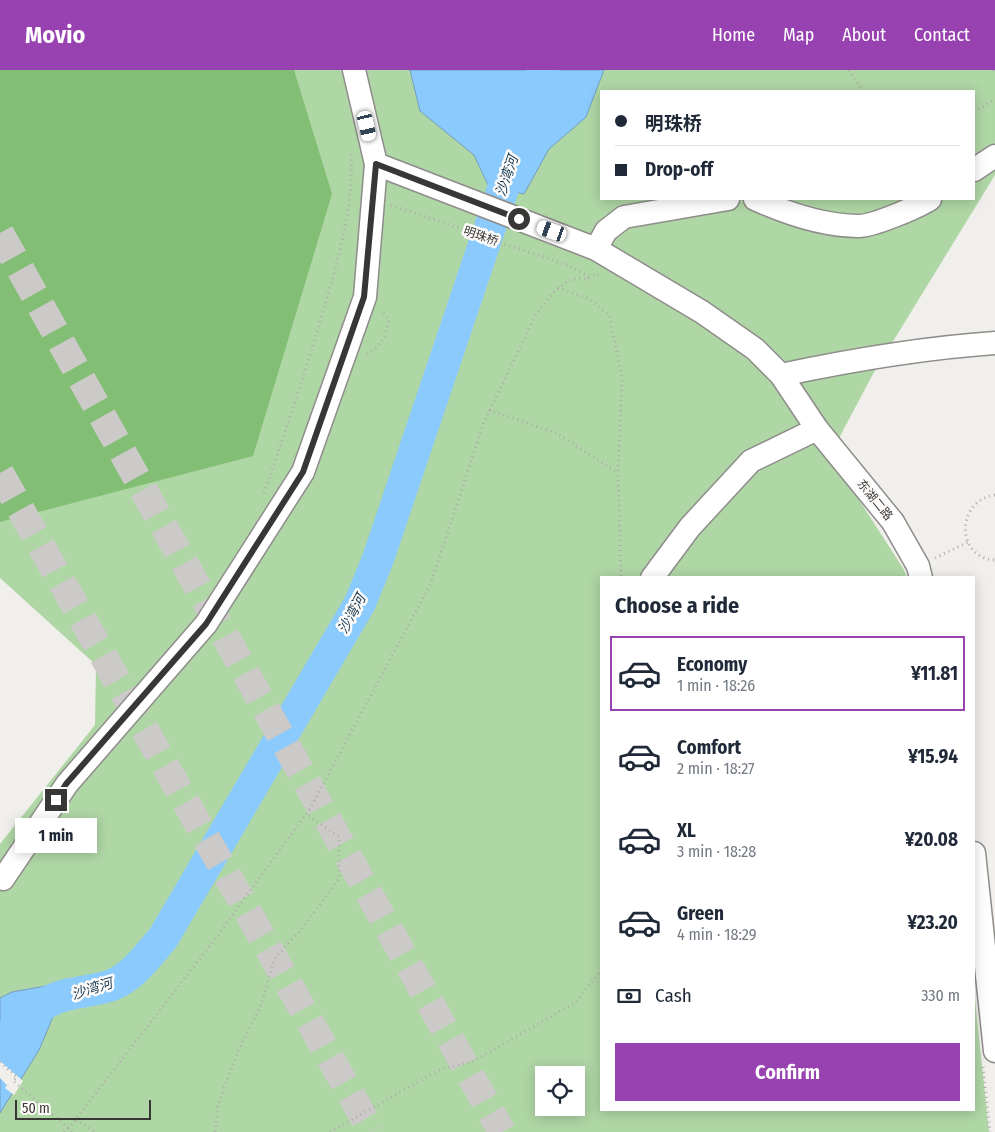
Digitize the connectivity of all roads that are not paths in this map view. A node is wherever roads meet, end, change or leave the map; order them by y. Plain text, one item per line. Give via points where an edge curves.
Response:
1 (354, 70) edge
2 (995, 156) edge
3 (376, 164) junction
4 (975, 169) edge
5 (722, 200) edge
6 (758, 200) edge
7 (928, 200) edge
8 (596, 249) junction
9 (995, 343) edge
10 (780, 375) junction
11 (817, 429) junction
12 (919, 572) edge
13 (653, 576) edge
14 (975, 862) edge
15 (3, 879) dead end
16 (995, 1051) edge

1 - 3 street
2 - 4 street
3 - 8 street, 东湖二路
3 - 15 street via 364,297 303,472 206,624 66,784
5 - 8 street via 624,217 606,230
6 - 7 street via 779,210 822,221 860,226
8 - 10 street, 东湖二路 via 702,312 755,349
9 - 10 street via 934,347
10 - 11 street, 东湖二路
11 - 12 street, 东湖二路 via 893,522
11 - 13 street via 751,461 690,527
14 - 16 street

